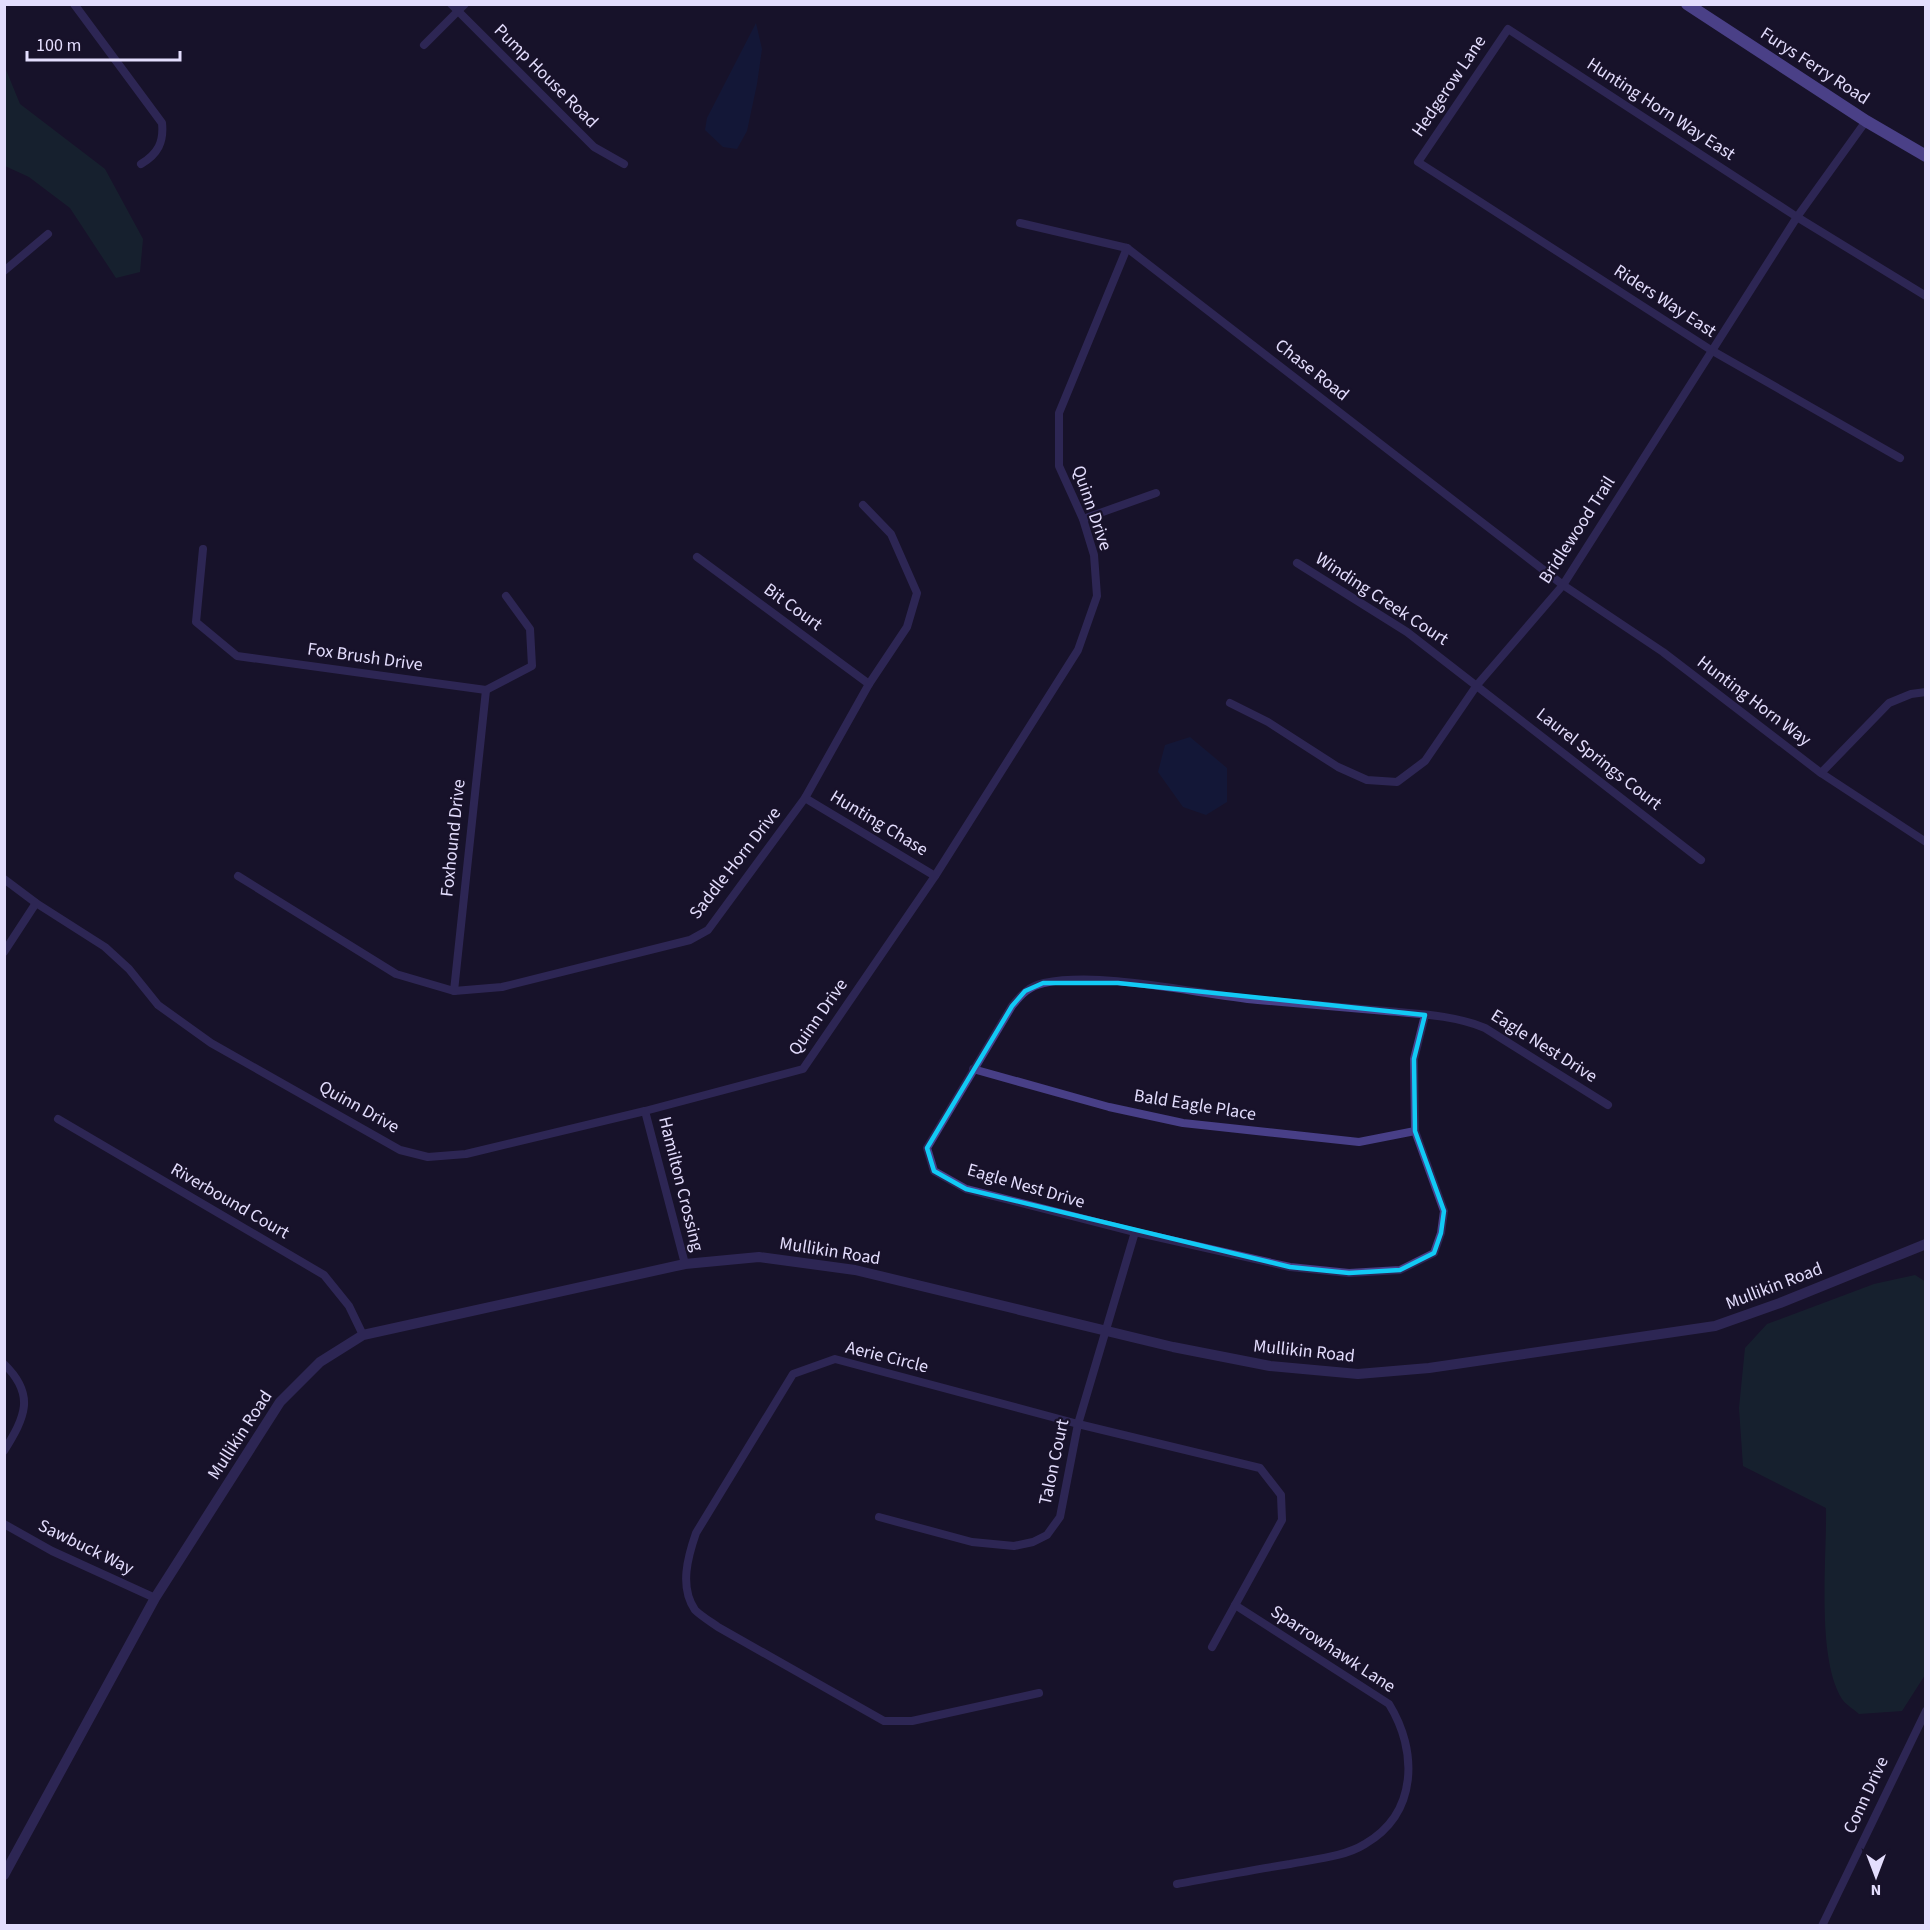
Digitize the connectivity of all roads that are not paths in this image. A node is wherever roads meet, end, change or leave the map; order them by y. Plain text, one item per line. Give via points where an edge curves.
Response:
1 (74, 4) edge
2 (451, 4) edge
3 (465, 4) edge
4 (1687, 4) edge
5 (458, 12) junction
6 (1508, 29) joint
7 (424, 45) dead end
8 (1866, 121) junction
9 (1926, 156) edge
10 (1418, 162) joint
11 (141, 164) dead end
12 (624, 164) dead end
13 (1797, 217) junction
14 (1020, 223) dead end
15 (48, 234) dead end
16 (1127, 249) junction
17 (4, 271) edge
18 (1926, 296) edge
19 (1712, 350) junction
20 (1900, 459) dead end
21 (1156, 493) dead end
22 (863, 505) dead end
23 (1083, 519) junction
24 (204, 549) dead end
25 (697, 557) dead end
26 (1297, 563) dead end
27 (1563, 585) junction
28 (506, 596) dead end
29 (869, 684) junction
30 (1476, 685) junction
31 (486, 690) junction
32 (1926, 692) edge
33 (1230, 703) dead end
34 (1821, 773) junction
35 (805, 798) junction
36 (1926, 843) edge
37 (1701, 860) dead end
38 (238, 876) dead end
39 (935, 876) junction
40 (4, 879) edge
41 (36, 903) junction
42 (4, 952) edge
43 (454, 991) junction
44 (1425, 1015) junction
45 (973, 1069) junction
46 (1608, 1105) dead end
47 (645, 1112) junction
48 (58, 1119) dead end
49 (1415, 1131) junction
50 (1135, 1232) junction
51 (1926, 1244) edge
52 (685, 1264) junction
53 (1106, 1329) junction
54 (363, 1335) junction
55 (4, 1364) edge
56 (1078, 1424) junction
57 (4, 1450) edge
58 (879, 1517) dead end
59 (4, 1524) edge
60 (155, 1598) junction
61 (1235, 1605) junction
62 (1212, 1647) dead end
63 (1039, 1694) dead end
64 (1926, 1711) edge
65 (4, 1875) edge
66 (1177, 1884) dead end
67 (1822, 1926) edge

1 - 11 street via 162,123 161,144
2 - 5 street, Pump House Road
3 - 5 street
4 - 8 main road, Furys Ferry Road
5 - 7 street
5 - 12 street, Pump House Road via 594,147
6 - 10 street, Hedgerow Lane
6 - 13 street, Hunting Horn Way East
8 - 9 main road, Furys Ferry Road
8 - 13 street, Bridlewood Trail
10 - 19 street, Riders Way East
13 - 18 street, Hunting Horn Way East
13 - 19 street, Bridlewood Trail
14 - 16 street, Chase Road
15 - 17 street
16 - 23 street, Quinn Drive via 1059,413 1059,466
16 - 27 street, Chase Road
19 - 20 street, Riders Way East
19 - 27 street, Bridlewood Trail
21 - 23 street
22 - 29 street, Saddle Horn Drive via 891,534 917,593 907,627
23 - 39 street, Quinn Drive via 1094,555 1097,596 1078,650
24 - 31 street, Fox Brush Drive via 196,622 237,656
25 - 29 street, Bit Court
26 - 30 street, Winding Creek Court via 1407,632
27 - 30 street, Bridlewood Trail
27 - 34 street, Hunting Horn Way via 1663,652
28 - 31 street via 530,629 532,666
29 - 35 street, Saddle Horn Drive
30 - 33 street, Bridlewood Trail via 1425,761 1397,782 1367,780 1338,767 1268,722
30 - 37 street, Laurel Springs Court
31 - 43 street, Foxhound Drive
32 - 34 street via 1889,703
34 - 36 street, Hunting Horn Way
35 - 39 street, Hunting Chase
35 - 43 street, Saddle Horn Drive via 708,930 690,940 502,987
38 - 43 street, Saddle Horn Drive via 396,974
39 - 47 street, Quinn Drive via 803,1069
40 - 41 street, Quinn Drive
41 - 42 street
41 - 47 street, Quinn Drive via 105,947 159,1005 211,1043 400,1150 428,1157 466,1154
44 - 45 street, Eagle Nest Drive via 1118,983 1043,983 1025,991
44 - 46 street, Eagle Nest Drive via 1467,1020 1485,1028
44 - 49 street, Eagle Nest Drive via 1414,1059
45 - 49 street, Bald Eagle Place via 1183,1123 1359,1142
45 - 50 street, Eagle Nest Drive via 927,1148 934,1171 966,1189
47 - 52 street, Hamilton Crossing
48 - 54 street, Riverbound Court via 324,1275 349,1306
49 - 50 street, Eagle Nest Drive via 1444,1211 1434,1253 1400,1270 1348,1273 1290,1267
50 - 53 street, Talon Court
51 - 53 street, Mullikin Road via 1715,1326 1429,1368 1358,1374 1290,1368 1173,1347
52 - 53 street, Mullikin Road via 759,1257 855,1270
52 - 54 street, Mullikin Road
53 - 56 street, Talon Court
54 - 60 street, Mullikin Road via 320,1362 279,1402
55 - 57 street via 18,1377 26,1402 20,1426
56 - 58 street, Talon Court via 1060,1517 1047,1534 1033,1542 1014,1546 972,1542
56 - 61 street, Aerie Circle via 1260,1468 1281,1495 1282,1520
56 - 63 street, Aerie Circle via 835,1359 793,1374 696,1533 686,1560 687,1585 695,1609 718,1627 884,1721 912,1721
59 - 60 street, Sawbuck Way via 52,1551
60 - 65 street, Mullikin Road
61 - 62 street, Aerie Circle
61 - 66 street, Sparrowhawk Lane via 1389,1704 1402,1724 1411,1771 1405,1797 1390,1823 1365,1844 1337,1855
64 - 67 street, Conn Drive

